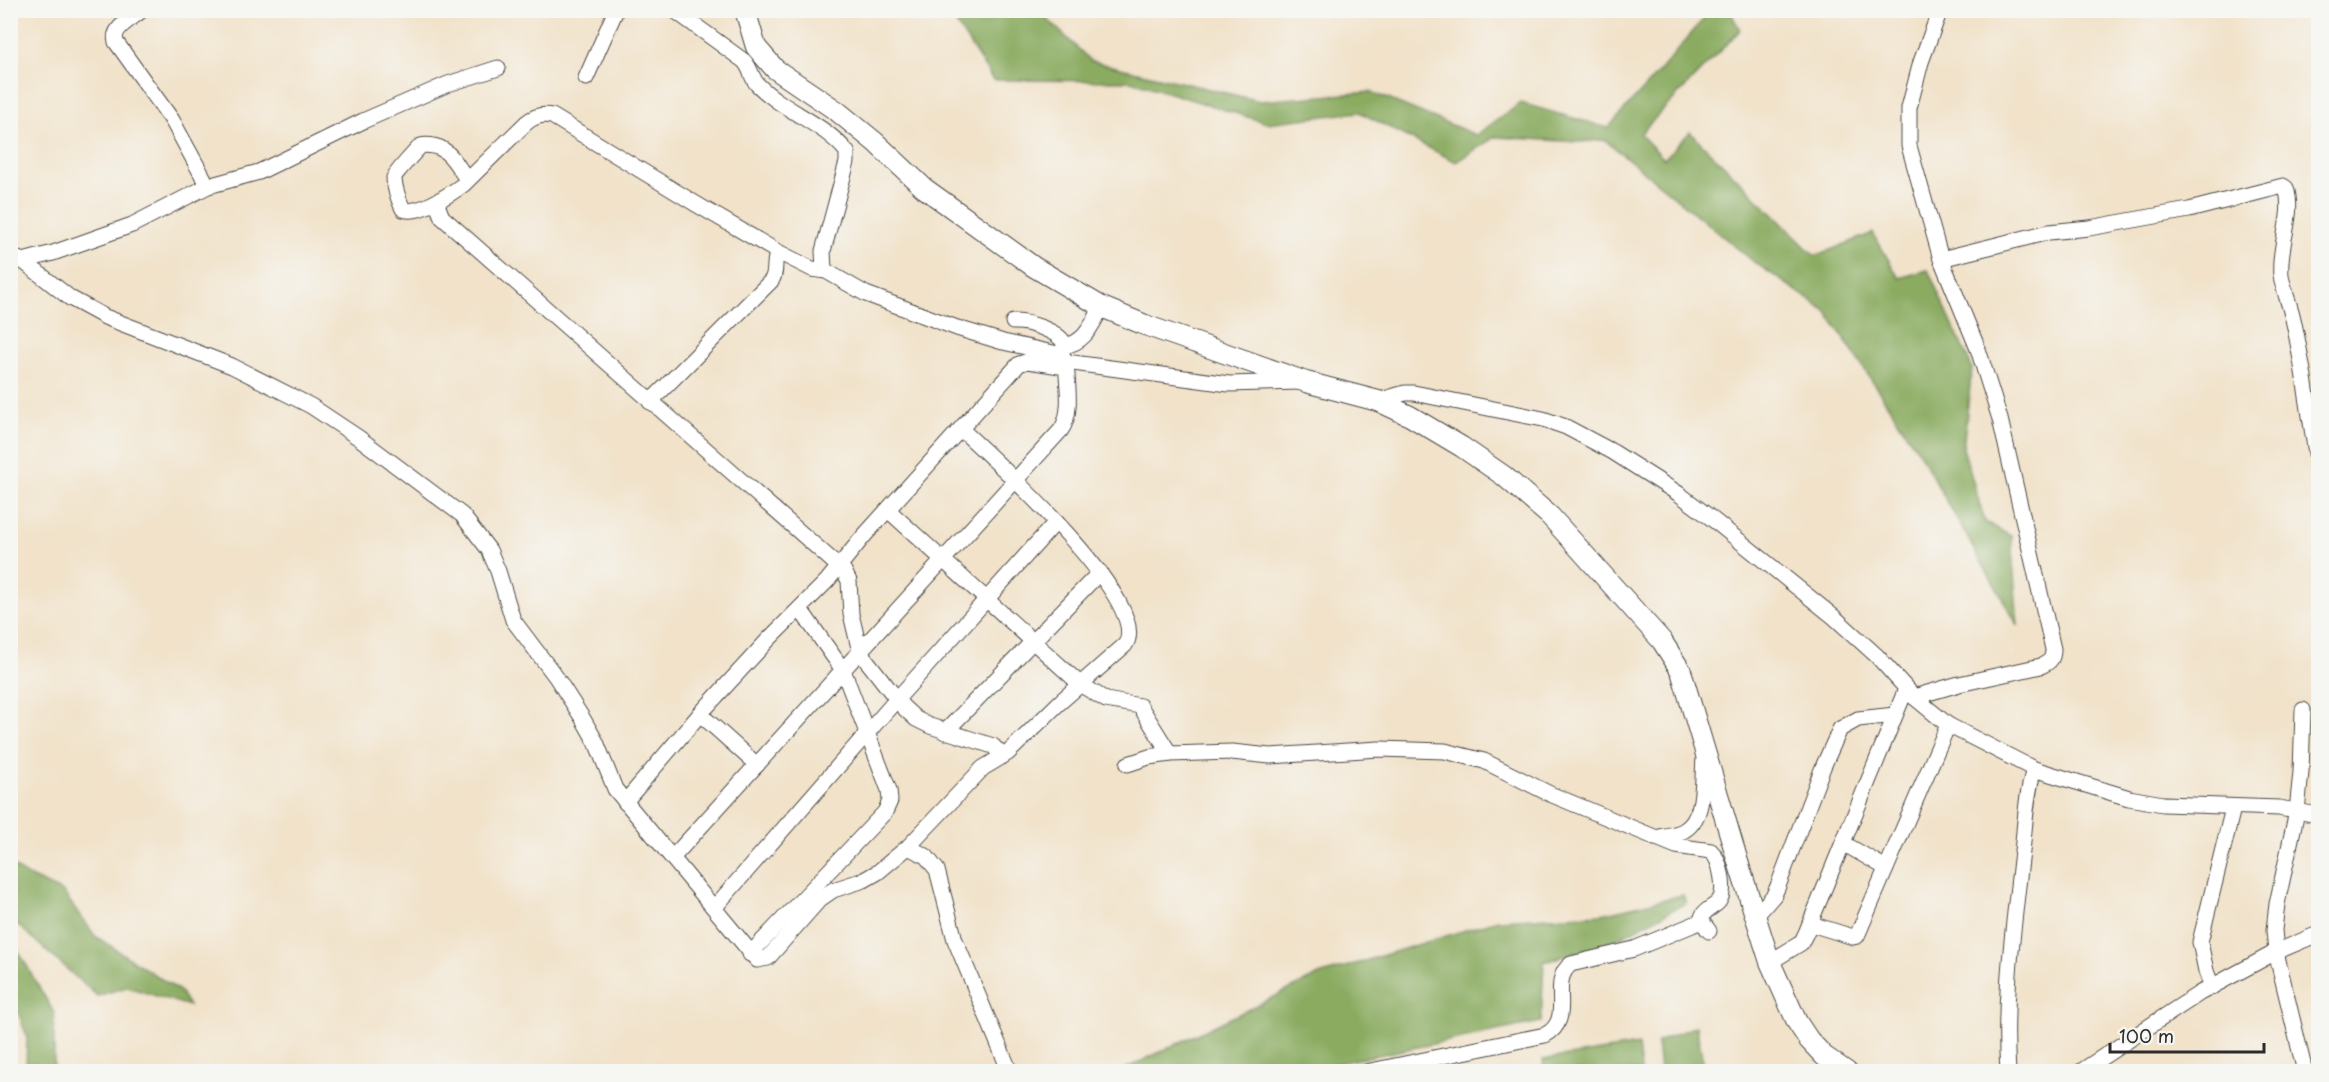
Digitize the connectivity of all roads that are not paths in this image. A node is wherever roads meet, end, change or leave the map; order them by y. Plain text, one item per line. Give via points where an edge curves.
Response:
1 (142, 10) edge
2 (616, 10) edge
3 (674, 10) edge
4 (745, 10) edge
5 (1940, 10) edge
6 (758, 65) junction
7 (498, 68) dead end
8 (586, 78) dead end
9 (468, 180) junction
10 (208, 186) junction
11 (436, 202) junction
12 (778, 252) junction
13 (17, 258) edge
14 (1941, 259) junction
15 (824, 270) junction
16 (1102, 308) junction
17 (1013, 322) dead end
18 (1064, 357) junction
19 (1306, 382) junction
20 (1378, 401) junction
21 (650, 402) junction
22 (961, 429) junction
23 (2319, 464) edge
24 (1016, 480) junction
25 (888, 510) junction
26 (1056, 522) junction
27 (943, 560) junction
28 (839, 566) junction
29 (1100, 572) junction
30 (986, 599) junction
31 (800, 609) junction
32 (1032, 641) junction
33 (860, 652) junction
34 (843, 670) junction
35 (1080, 684) junction
36 (1910, 693) junction
37 (897, 699) junction
38 (2303, 710) dead end
39 (700, 714) junction
40 (1895, 715) junction
41 (1948, 725) junction
42 (945, 732) junction
43 (867, 734) junction
44 (1705, 749) junction
45 (1170, 754) junction
46 (1003, 756) junction
47 (1128, 764) dead end
48 (757, 765) junction
49 (2034, 770) junction
50 (625, 802) junction
51 (2233, 808) junction
52 (2296, 811) junction
53 (2319, 815) edge
54 (1655, 838) junction
55 (1843, 843) junction
56 (908, 847) junction
57 (673, 857) junction
58 (1886, 868) junction
59 (715, 907) junction
60 (1755, 917) junction
61 (1810, 924) junction
62 (2319, 934) edge
63 (2276, 952) junction
64 (750, 954) junction
65 (1770, 962) junction
66 (2206, 971) junction
67 (2212, 987) junction
68 (1010, 1071) edge
69 (1366, 1071) edge
70 (1847, 1071) edge
71 (2008, 1071) edge
72 (2080, 1071) edge
73 (2305, 1071) edge

1 - 10 street via 114,37 172,120
2 - 8 street
3 - 6 street via 744,61
4 - 6 main road
5 - 14 street via 1909,108 1909,146
6 - 15 street via 758,85 827,134 848,155 823,251
6 - 16 main road via 775,69 837,111 924,188 1034,267
7 - 10 street via 448,84 259,172
9 - 11 street
9 - 11 street via 443,150 419,148 394,175 402,207 409,211
9 - 12 street via 530,119 552,116
10 - 13 street via 132,225 53,253
11 - 21 street via 442,216
12 - 15 street via 812,269
12 - 21 street via 771,281
13 - 50 street via 70,298 105,317 239,369 302,401 359,438 462,516 489,550 513,620 569,697
14 - 23 street via 2049,232 2189,210 2283,186 2289,215 2281,248 2281,274 2293,317
14 - 36 street via 1978,349 2000,419 2053,657 2042,666
15 - 18 street via 866,294 957,328
16 - 18 street
16 - 19 main road
17 - 18 street via 1034,325 1062,339
18 - 19 street via 1229,384
18 - 22 street via 1019,364
18 - 24 street via 1065,422
19 - 20 main road
20 - 36 street via 1414,393 1492,408 1551,422 1613,452 1679,494 1834,616
20 - 44 main road via 1462,447 1504,476 1550,516 1662,641 1681,671
21 - 28 street
22 - 24 street
22 - 25 street
24 - 26 street
24 - 27 street
25 - 27 street
25 - 28 street
26 - 29 street
26 - 30 street
27 - 30 street
27 - 33 street
28 - 31 street
28 - 33 street via 849,581 851,614
29 - 32 street
29 - 35 street via 1122,609 1130,634 1125,645
30 - 32 street
30 - 37 street
31 - 34 street
31 - 39 street
32 - 35 street
32 - 42 street
33 - 34 street
33 - 37 street
34 - 43 street
34 - 48 street
35 - 45 street via 1106,700 1140,706
35 - 46 street
36 - 40 street
36 - 41 street
37 - 42 street via 916,719
37 - 43 street
38 - 52 street
39 - 48 street
39 - 50 street
40 - 55 street
40 - 60 street via 1858,719 1840,729 1774,895
41 - 49 street
41 - 58 street
42 - 46 street via 993,746
43 - 59 street
43 - 64 street via 889,790 888,809
44 - 54 street via 1696,818 1684,830
44 - 60 main road
45 - 47 street
45 - 54 street via 1232,752 1270,756 1379,749 1445,751 1484,762
46 - 56 street via 983,768
48 - 57 street
49 - 51 street via 2130,798
49 - 71 street via 2027,792 2009,967
50 - 57 street
51 - 52 street
51 - 66 street via 2200,942
52 - 53 street
52 - 63 street via 2277,904
54 - 69 street via 1685,848 1707,849 1716,856 1722,894 1704,915 1706,926 1571,964 1562,975 1560,1021 1545,1035
55 - 58 street
55 - 61 street
56 - 64 street via 869,878 833,890 820,899 768,958 757,960
56 - 68 street via 926,856 938,870 955,940
57 - 59 street
58 - 61 street via 1857,936
59 - 64 street
60 - 65 main road
61 - 65 street via 1801,943
62 - 63 street
63 - 67 street
63 - 73 street
65 - 70 main road via 1809,1040
66 - 67 street
66 - 67 street
67 - 72 street

